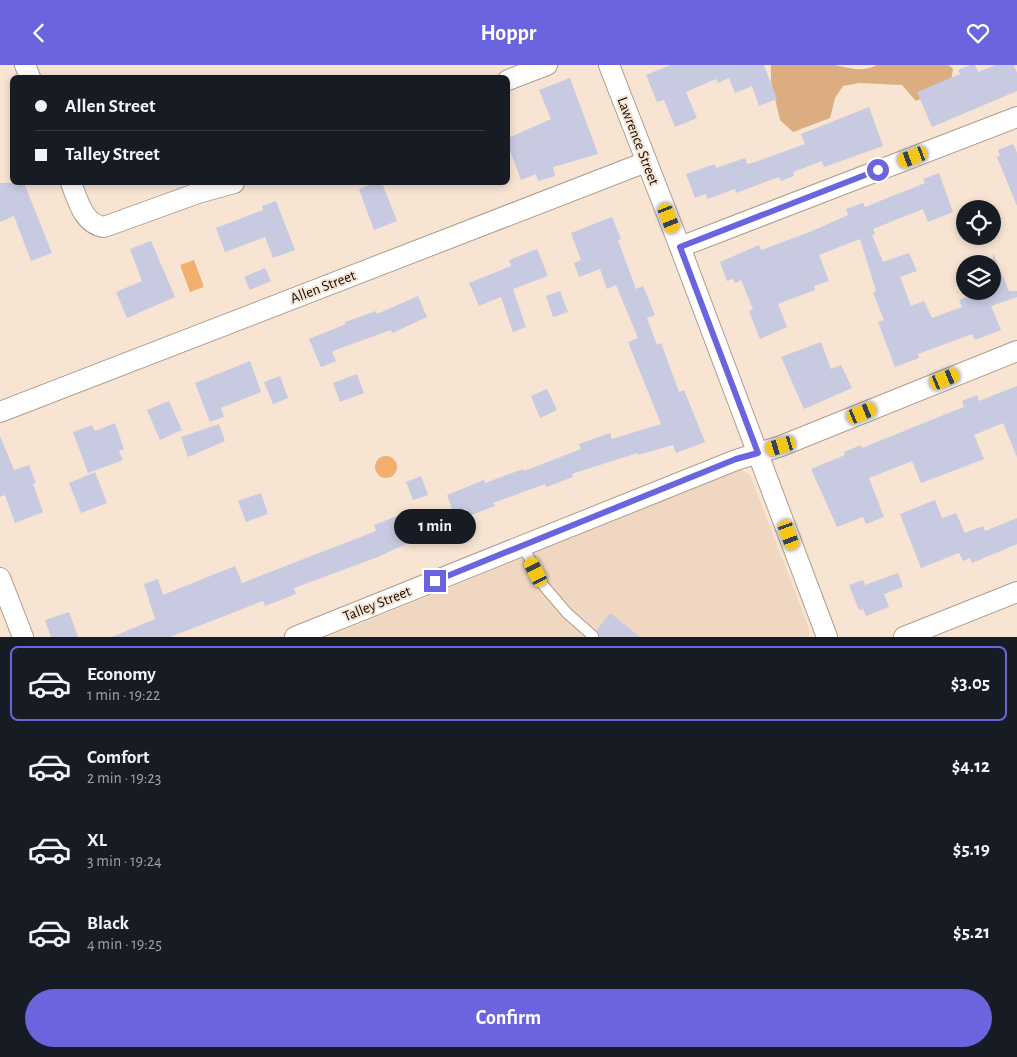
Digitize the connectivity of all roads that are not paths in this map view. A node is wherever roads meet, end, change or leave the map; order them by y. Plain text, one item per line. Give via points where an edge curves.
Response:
1 (547, 65) edge
2 (609, 65) edge
3 (510, 79) edge
4 (1017, 117) edge
5 (646, 162) junction
6 (72, 185) edge
7 (227, 185) edge
8 (680, 247) junction
9 (1017, 351) edge
10 (0, 411) edge
11 (758, 453) junction
12 (523, 546) junction
13 (0, 577) edge
14 (1017, 593) edge
15 (593, 636) dead end
16 (23, 637) edge
17 (296, 637) edge
18 (827, 637) edge
19 (904, 637) edge

1 - 3 street
2 - 5 street, Lawrence Street
4 - 8 street
5 - 8 street, Lawrence Street
5 - 10 street, Allen Street
6 - 7 street via 82,211 95,226 112,226
8 - 11 street, Lawrence Street
9 - 11 street, Talley Street
11 - 12 street, Talley Street via 736,459
11 - 18 street, Lawrence Street
12 - 15 lane via 543,585
12 - 17 street, Talley Street
13 - 16 street
14 - 19 street

